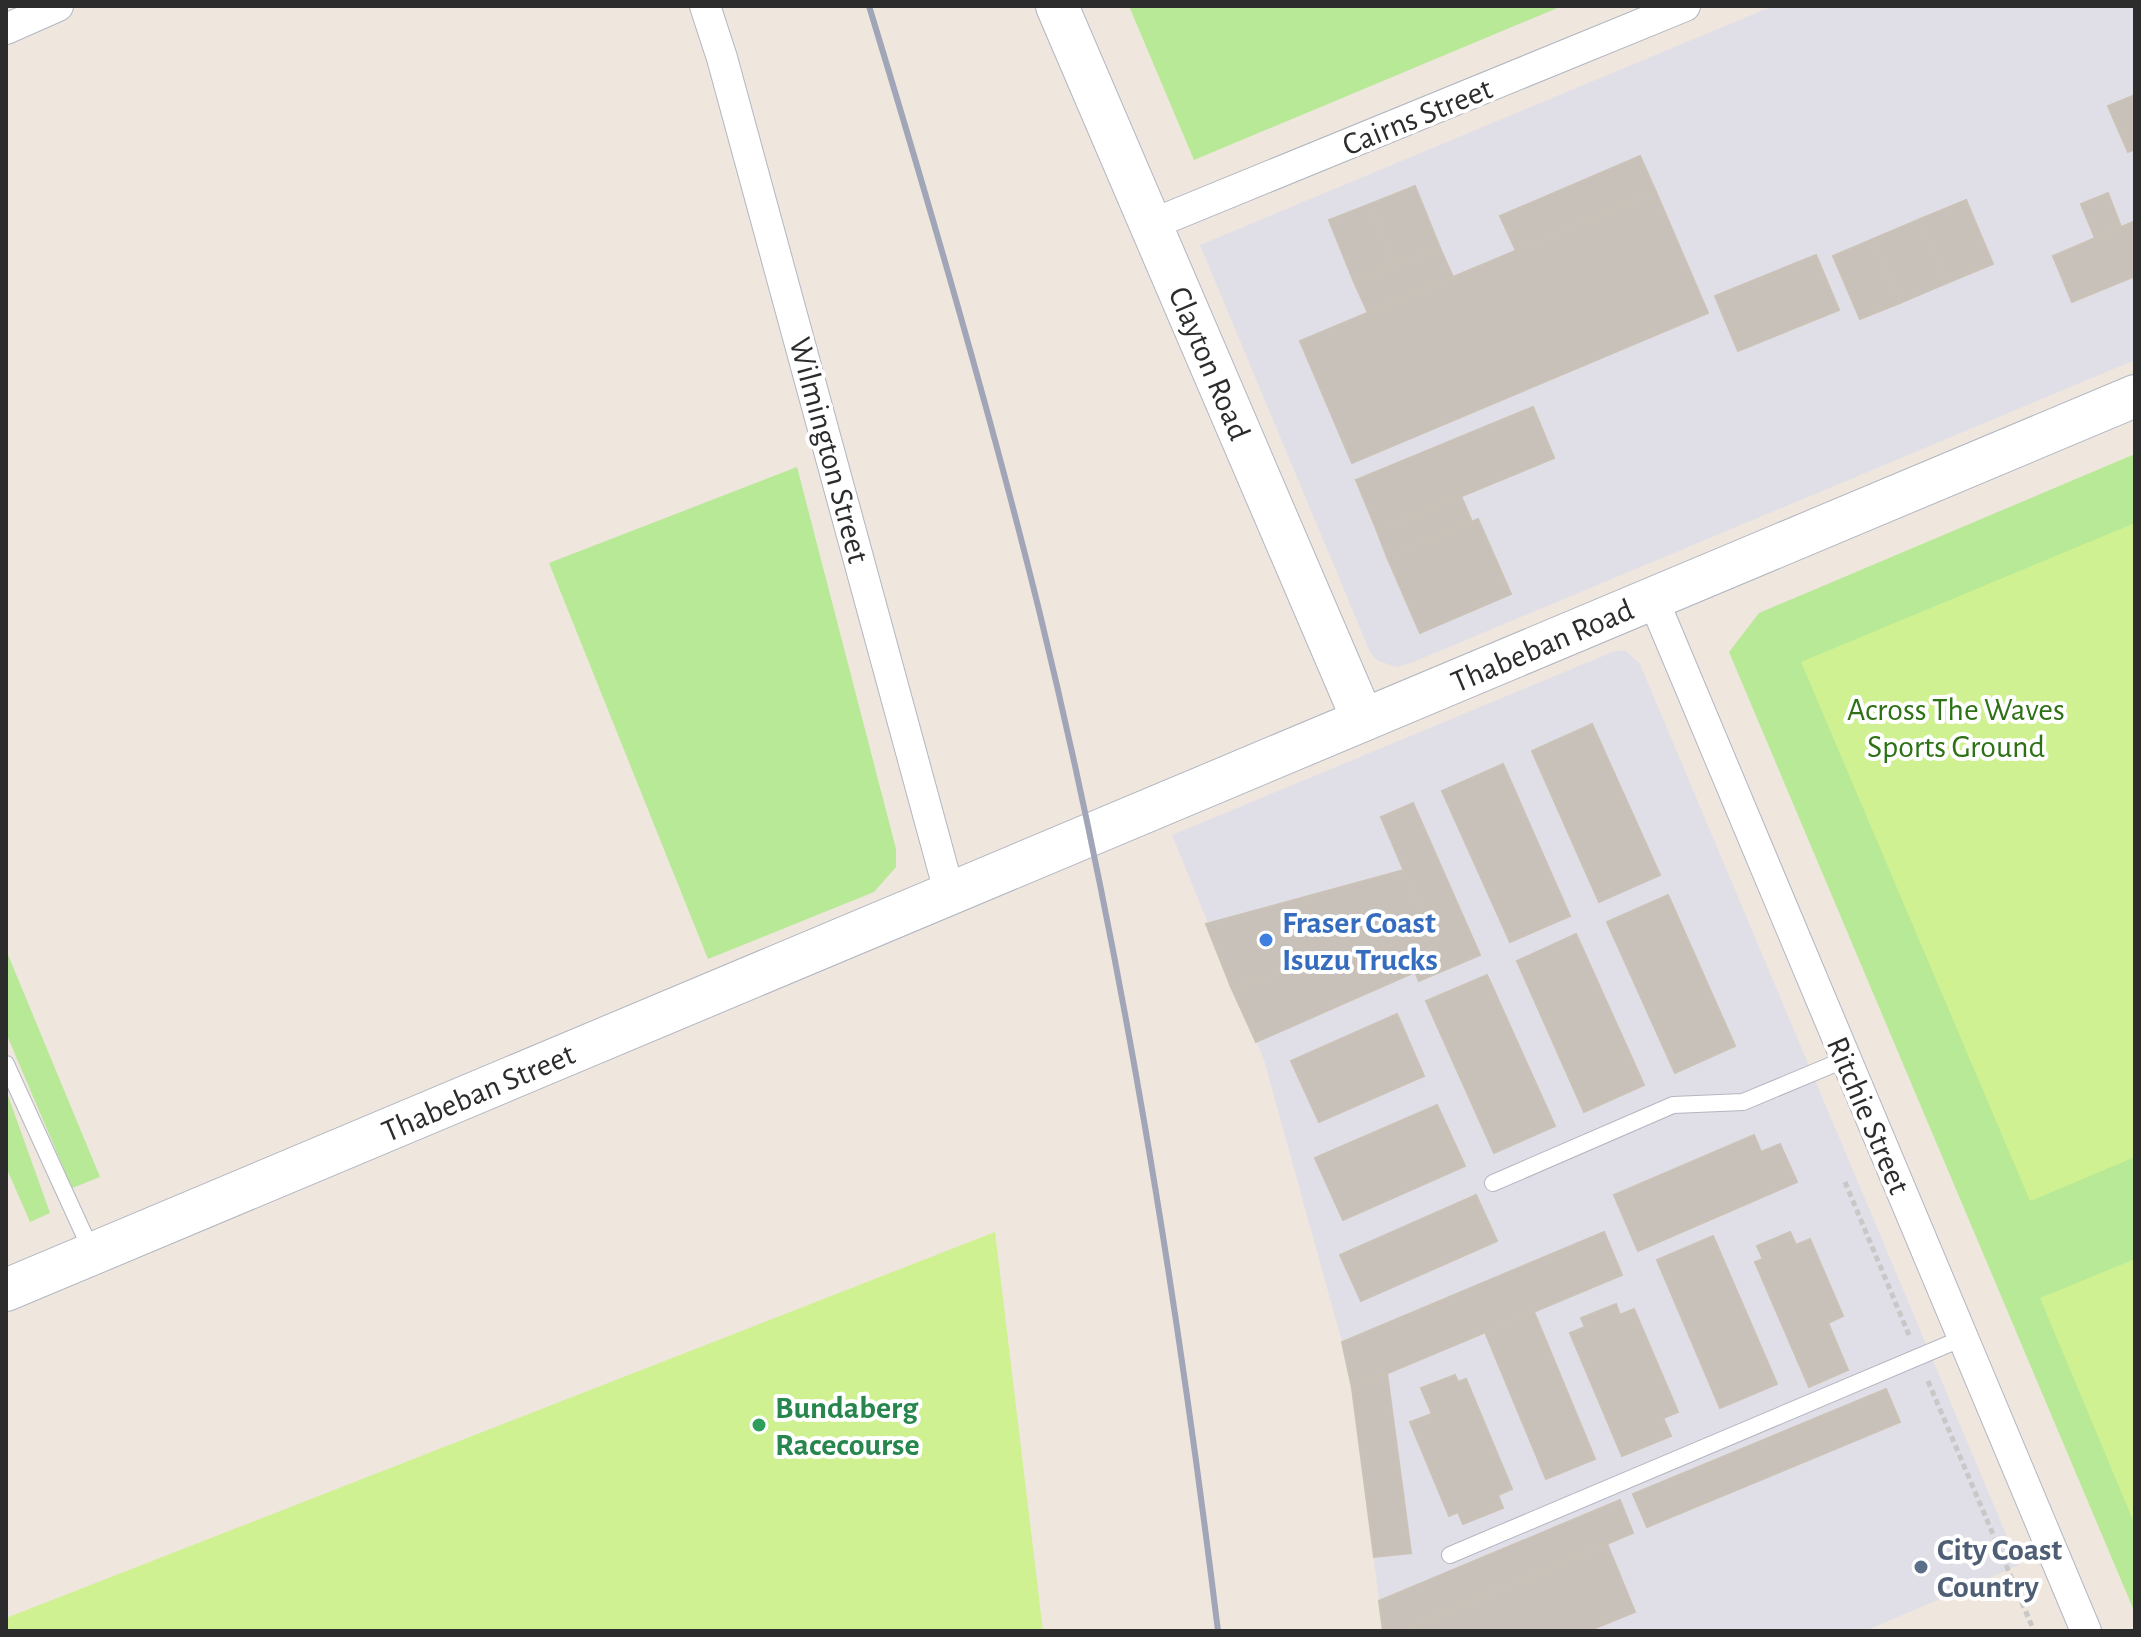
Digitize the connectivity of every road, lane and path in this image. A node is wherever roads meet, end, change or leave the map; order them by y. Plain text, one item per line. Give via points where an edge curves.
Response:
1 (58, 6) edge
2 (705, 6) edge
3 (1057, 6) edge
4 (1685, 6) edge
5 (6, 29) edge
6 (1150, 225) junction
7 (2135, 396) edge
8 (1653, 599) junction
9 (1363, 720) junction
10 (950, 895) junction
11 (1846, 1059) junction
12 (6, 1064) edge
13 (1845, 1182) dead end
14 (1493, 1183) dead end
15 (93, 1253) junction
16 (6, 1290) edge
17 (1963, 1338) junction
18 (1918, 1357) junction
19 (1450, 1555) dead end
20 (2034, 1631) edge
21 (2086, 1631) edge

1 - 5 street
2 - 10 street, Wilmington Street
3 - 6 street, Clayton Road
4 - 6 street, Cairns Street
6 - 9 street, Clayton Road
7 - 8 street, Thabeban Road
8 - 9 street, Thabeban Road
8 - 11 street, Ritchie Street
9 - 10 street, Thabeban Road
10 - 15 street, Thabeban Street
11 - 14 lane via 1743,1102 1673,1105
11 - 17 street, Ritchie Street
12 - 15 lane
13 - 18 path
15 - 16 street, Thabeban Street
17 - 18 lane
17 - 21 street, Ritchie Street
18 - 19 lane
18 - 20 path

